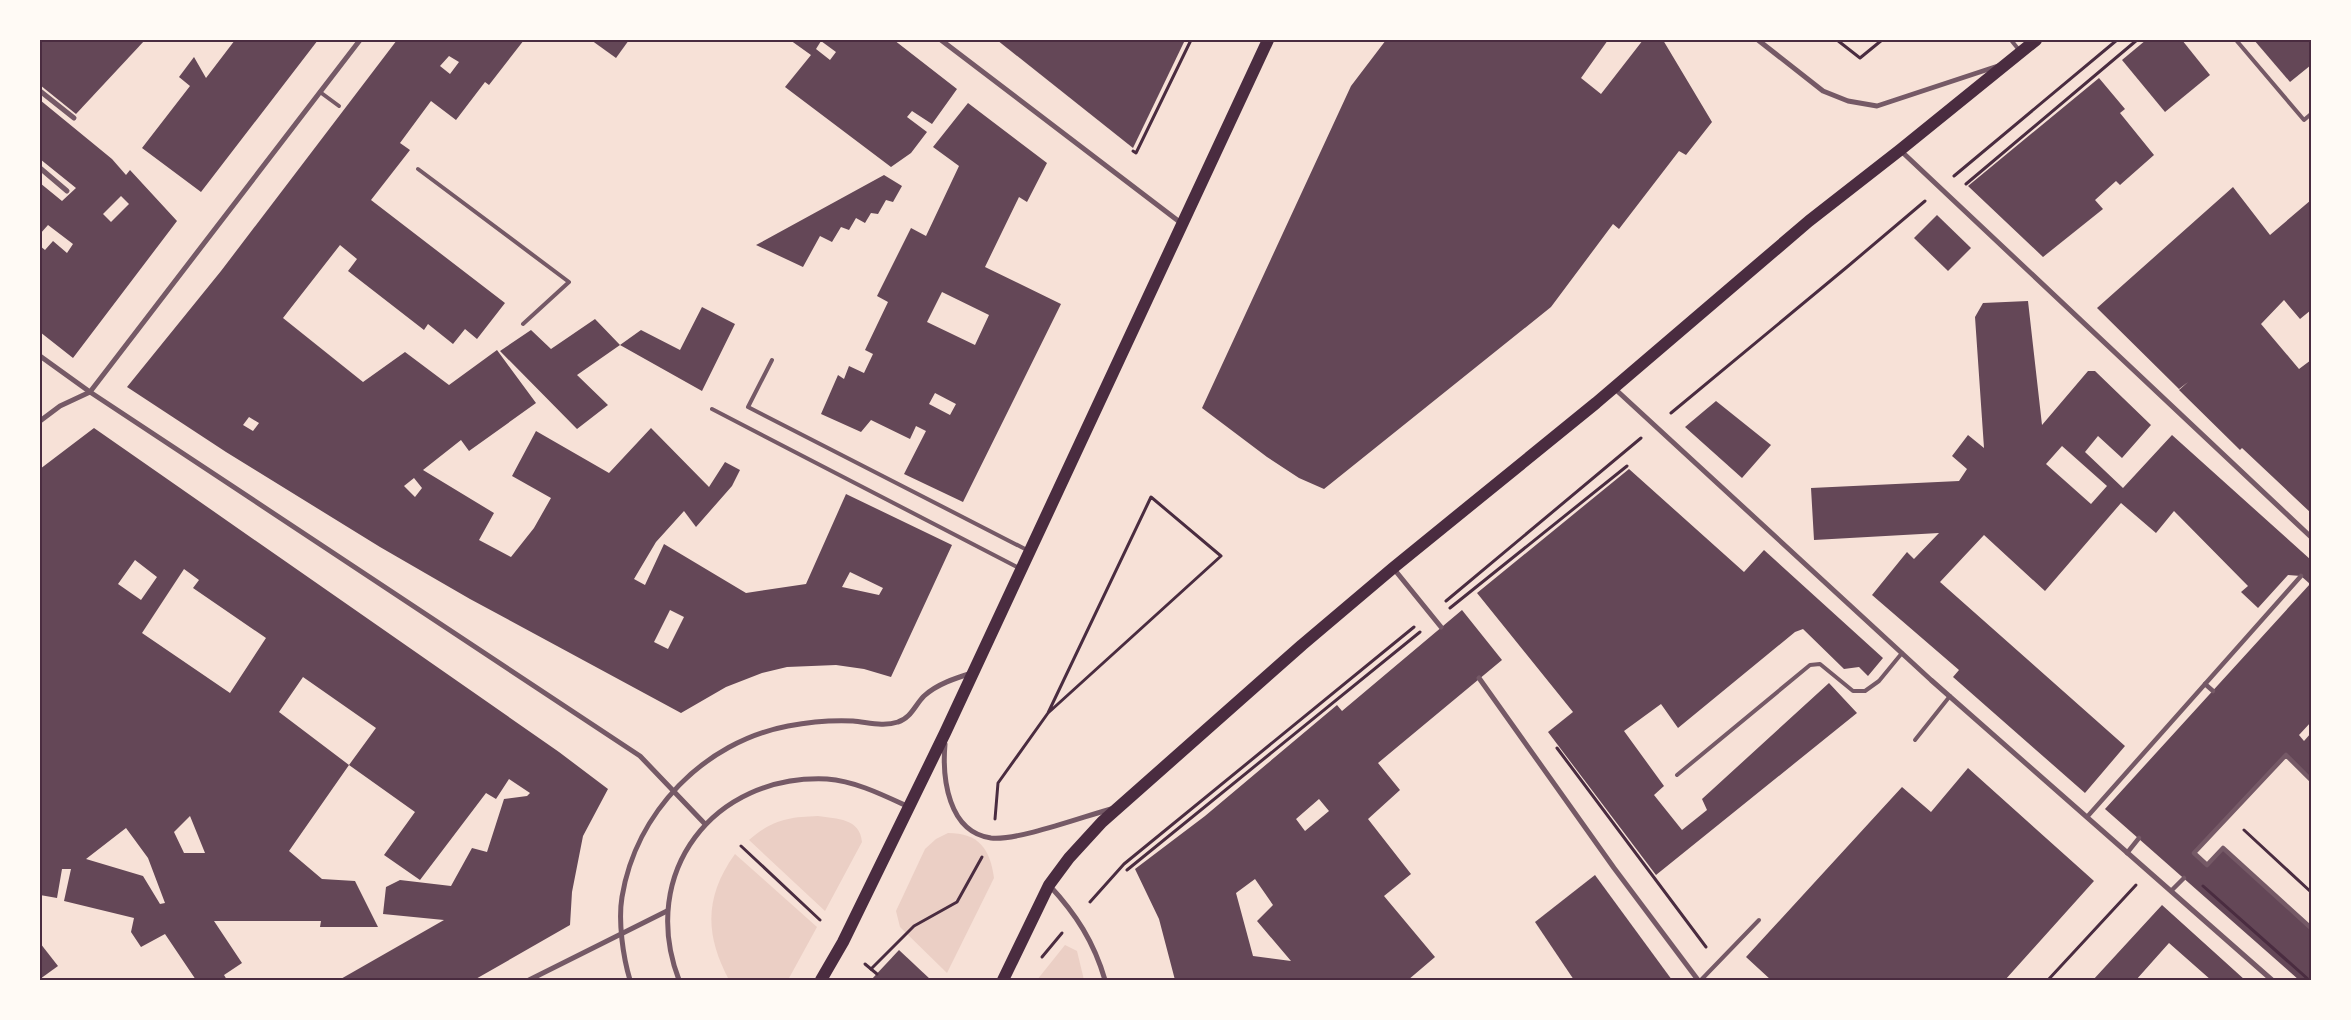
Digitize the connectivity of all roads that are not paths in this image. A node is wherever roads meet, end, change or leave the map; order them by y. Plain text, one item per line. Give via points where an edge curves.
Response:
1 (360, 40) edge
2 (941, 40) edge
3 (1268, 40) edge
4 (1758, 40) edge
5 (2011, 40) edge
6 (2036, 40) edge
7 (2236, 40) edge
8 (2021, 52) junction
9 (2006, 63) junction
10 (40, 91) edge
11 (320, 92) junction
12 (338, 106) dead end
13 (2311, 114) edge
14 (74, 118) dead end
15 (1900, 150) junction
16 (40, 168) edge
17 (418, 169) dead end
18 (67, 191) dead end
19 (1182, 223) junction
20 (523, 324) dead end
21 (40, 356) edge
22 (772, 360) dead end
23 (1614, 388) junction
24 (90, 392) junction
25 (712, 409) dead end
26 (40, 421) edge
27 (2311, 537) edge
28 (1029, 551) junction
29 (1394, 568) junction
30 (1021, 569) junction
31 (2301, 576) dead end
32 (1441, 627) dead end
33 (1902, 654) junction
34 (972, 672) junction
35 (1479, 678) dead end
36 (2205, 684) junction
37 (2213, 691) dead end
38 (1950, 696) junction
39 (945, 733) junction
40 (1915, 740) dead end
41 (1677, 775) dead end
42 (2311, 780) edge
43 (674, 789) junction
44 (909, 807) junction
45 (1118, 807) junction
46 (2087, 817) junction
47 (705, 824) junction
48 (2139, 838) dead end
49 (2127, 853) junction
50 (2184, 878) dead end
51 (1049, 885) junction
52 (2171, 891) junction
53 (667, 911) junction
54 (1759, 920) dead end
55 (2311, 928) edge
56 (622, 932) junction
57 (529, 980) edge
58 (630, 980) edge
59 (679, 980) edge
60 (821, 980) edge
61 (1003, 980) edge
62 (1105, 980) edge
63 (1699, 980) edge
64 (2272, 980) edge

1 - 11 street
2 - 19 street
3 - 19 main road
4 - 9 street via 1824,91 1848,101 1877,106
5 - 8 lane
6 - 8 main road
7 - 13 lane via 2304,120
8 - 9 main road
9 - 15 main road
10 - 14 street
11 - 12 lane
11 - 24 street
15 - 23 main road via 1809,221
15 - 27 street
16 - 18 street
17 - 20 lane via 569,282
19 - 28 main road
21 - 24 street
22 - 28 lane via 748,407
23 - 29 main road
23 - 33 street
24 - 26 street via 60,406
24 - 43 street via 640,756
25 - 30 lane
28 - 30 main road
29 - 32 street
29 - 45 main road
30 - 34 main road
31 - 36 street
33 - 38 street
33 - 41 lane via 1879,681 1865,691 1853,691 1820,664 1810,665
34 - 39 main road
34 - 43 street via 936,687 924,696 906,719 899,722 888,725 851,721 804,723 775,729 733,746 704,763
35 - 63 street via 1614,868
36 - 37 street
36 - 46 street
38 - 40 lane
38 - 46 street
39 - 44 main road
39 - 45 street via 944,777 952,806 966,824 982,836 1011,837
42 - 55 street via 2286,756 2194,854 2207,866 2224,848
43 - 47 street
43 - 56 street via 641,838 629,869 622,898
44 - 47 street via 846,782 801,780 759,790
44 - 60 main road
45 - 51 main road
46 - 49 street
47 - 53 street via 679,863 670,886
48 - 49 street
49 - 52 street
50 - 52 street
51 - 61 main road
51 - 62 street via 1077,917 1091,940
52 - 64 street
53 - 56 street
53 - 59 street via 669,947
54 - 63 lane
56 - 57 street
56 - 58 street

